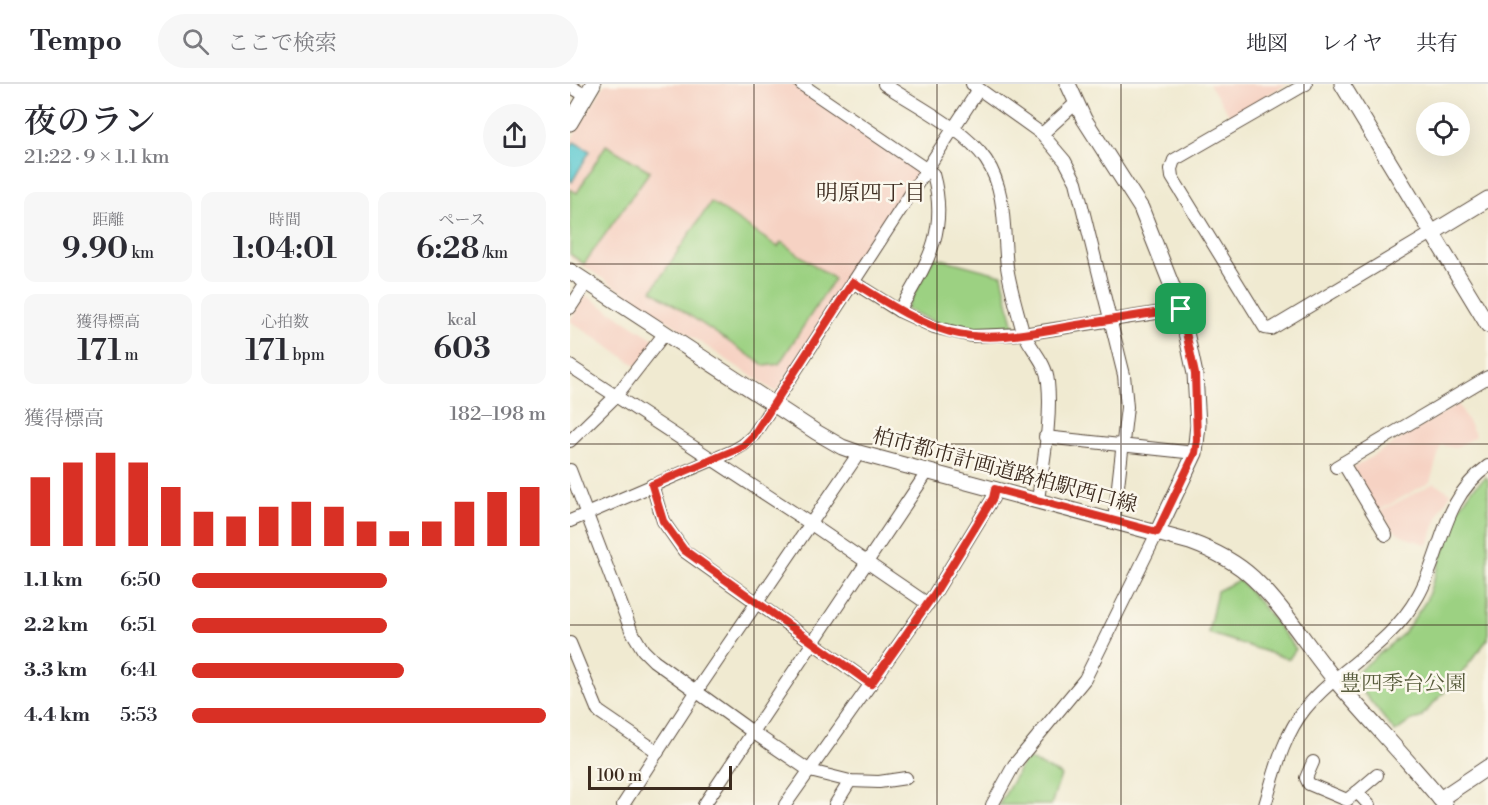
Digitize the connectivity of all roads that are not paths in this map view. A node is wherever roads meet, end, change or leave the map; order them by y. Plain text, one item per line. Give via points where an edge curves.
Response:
1 (801, 84) edge
2 (884, 84) edge
3 (1068, 84) edge
4 (1306, 84) edge
5 (1341, 84) edge
6 (570, 86) edge
7 (975, 86) edge
8 (590, 90) edge
9 (1076, 103) junction
10 (570, 123) edge
11 (953, 129) junction
12 (1042, 134) junction
13 (927, 169) junction
14 (1488, 199) edge
15 (1432, 233) junction
16 (570, 271) edge
17 (587, 282) junction
18 (853, 282) junction
19 (570, 308) edge
20 (1181, 309) junction
21 (899, 311) junction
22 (1111, 319) junction
23 (1488, 325) edge
24 (665, 333) junction
25 (1023, 334) junction
26 (570, 366) edge
27 (1488, 377) edge
28 (616, 396) junction
29 (774, 404) junction
30 (1045, 437) junction
31 (570, 441) edge
32 (1122, 444) junction
33 (859, 453) junction
34 (1195, 453) junction
35 (713, 459) junction
36 (1488, 466) edge
37 (570, 470) edge
38 (928, 471) junction
39 (652, 485) junction
40 (995, 489) junction
41 (1038, 500) junction
42 (586, 514) junction
43 (570, 521) edge
44 (1114, 521) junction
45 (811, 524) junction
46 (1157, 532) junction
47 (1386, 535) dead end
48 (867, 563) junction
49 (756, 603) junction
50 (928, 604) junction
51 (570, 643) edge
52 (814, 643) junction
53 (1335, 680) junction
54 (871, 684) junction
55 (696, 691) junction
56 (754, 734) junction
57 (658, 752) junction
58 (1313, 762) dead end
59 (1488, 767) edge
60 (810, 771) junction
61 (1377, 775) dead end
62 (906, 778) dead end
63 (850, 781) junction
64 (1357, 792) junction
65 (1438, 803) edge
66 (623, 805) edge
67 (704, 805) edge
68 (785, 805) edge
69 (835, 805) edge
70 (992, 805) edge
71 (1265, 805) edge
72 (1369, 805) edge

1 - 13 street
2 - 11 street
3 - 9 street
4 - 15 street via 1174,160 1171,169 1172,177 1265,328 1272,329
5 - 15 street
6 - 8 street
7 - 11 street
7 - 12 street
8 - 10 street
9 - 12 street
9 - 20 street via 1141,208
11 - 13 street
11 - 25 street via 975,147 992,172 1000,198 1007,270
12 - 22 street via 1065,161 1076,182
13 - 18 street
13 - 21 street via 933,174 939,195 940,218 932,251
14 - 15 street
15 - 23 street
16 - 17 street, 柏市都市計画道路柏駅西口線
17 - 19 street
17 - 24 street, 柏市都市計画道路柏駅西口線
18 - 21 street
18 - 29 street
20 - 22 street
20 - 34 street via 1195,374
21 - 25 street via 934,327 972,336
22 - 25 street
22 - 32 street via 1127,407
24 - 28 street
24 - 29 street, 柏市都市計画道路柏駅西口線
25 - 30 street via 1042,362 1047,378
26 - 28 street
27 - 47 street via 1340,465
28 - 31 street
28 - 35 street
29 - 33 street, 柏市都市計画道路柏駅西口線 via 829,440
29 - 35 street via 743,446
30 - 32 street
30 - 41 street
32 - 34 street
32 - 44 street
33 - 38 street, 柏市都市計画道路柏駅西口線
33 - 45 street
34 - 46 street
35 - 39 street
35 - 45 street
36 - 53 street via 1477,474 1451,509 1428,575 1403,619 1388,637
37 - 42 street
38 - 40 street, 柏市都市計画道路柏駅西口線
38 - 48 street
39 - 42 street
39 - 49 street via 663,521 684,550
40 - 41 street, 柏市都市計画道路柏駅西口線
40 - 50 street
41 - 44 street, 柏市都市計画道路柏駅西口線
42 - 43 street
42 - 55 street via 631,630 643,651
44 - 46 street, 柏市都市計画道路柏駅西口線
45 - 48 street
45 - 49 street
46 - 53 street, 柏市都市計画道路柏駅西口線 via 1204,547 1252,576
46 - 70 street via 1085,679 1014,765
48 - 50 street
48 - 52 street
49 - 52 street
49 - 55 street
50 - 54 street
51 - 57 street via 598,711
52 - 54 street
52 - 56 street
53 - 65 street, 柏市都市計画道路柏駅西口線
53 - 71 street via 1292,728
54 - 60 street
55 - 56 street
55 - 57 street
56 - 60 street
56 - 67 street
57 - 66 street
58 - 64 street via 1306,778 1309,784 1347,800
59 - 65 street
60 - 63 street
60 - 68 street
61 - 64 street
62 - 63 street
63 - 69 street
64 - 72 street

